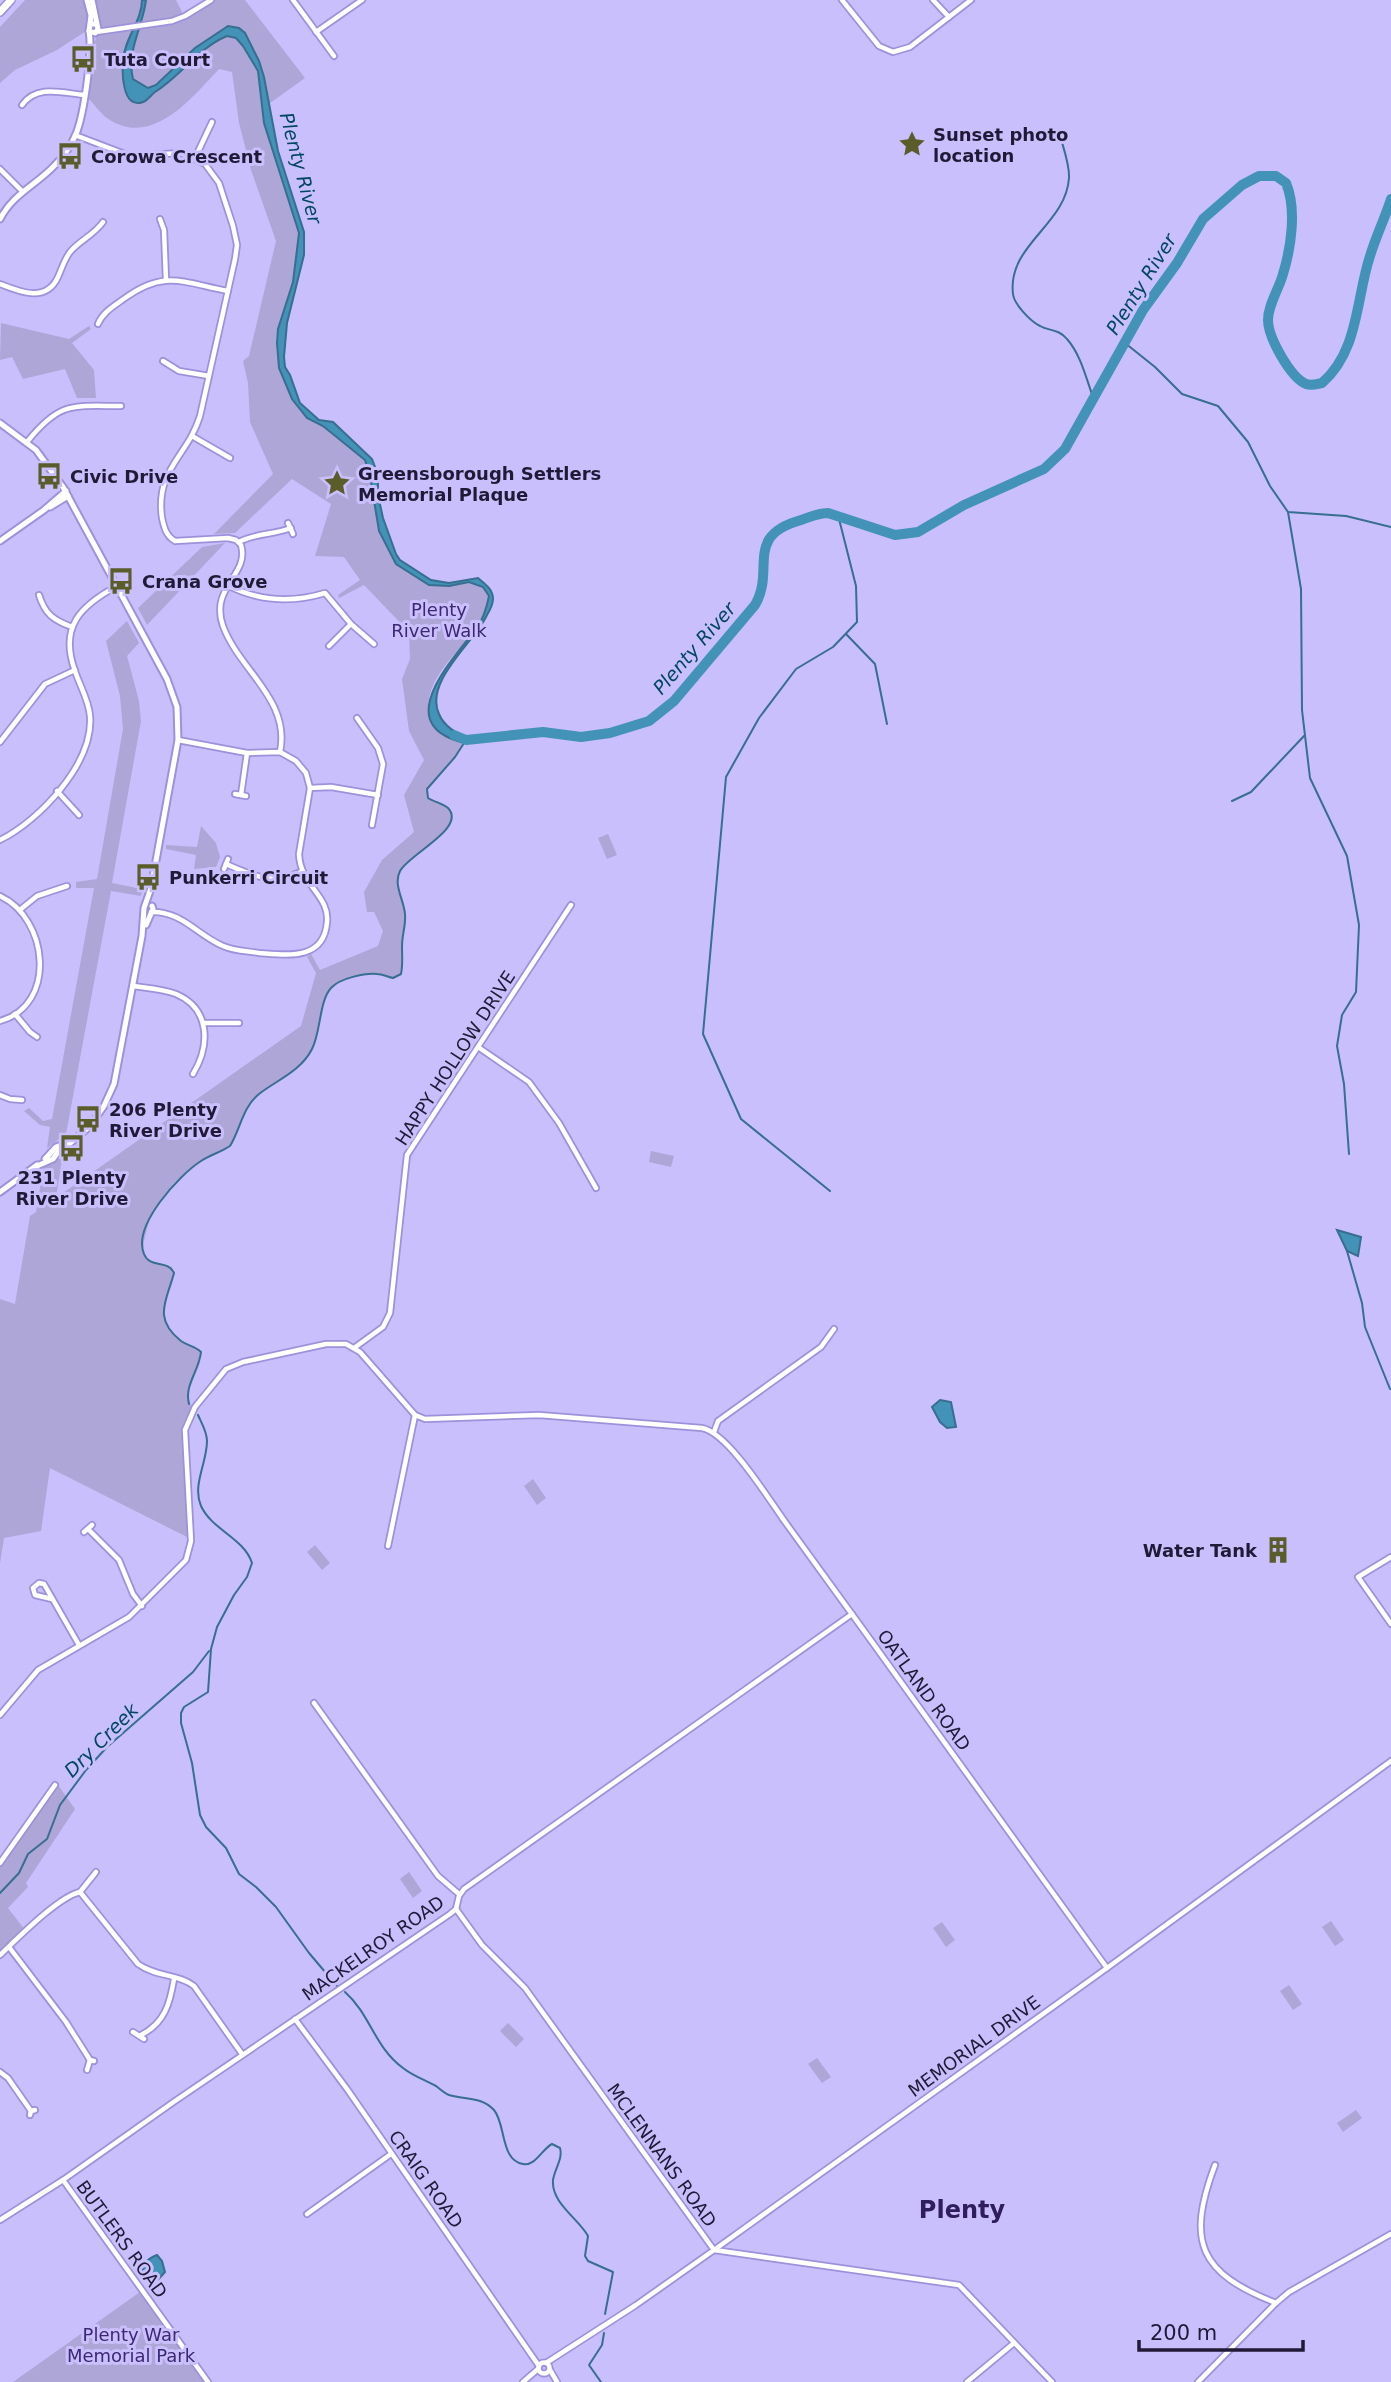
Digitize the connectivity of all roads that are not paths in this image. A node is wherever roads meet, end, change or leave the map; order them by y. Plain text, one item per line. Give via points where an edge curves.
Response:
1 (11, 0) edge
2 (90, 0) edge
3 (211, 0) edge
4 (293, 0) edge
5 (362, 0) edge
6 (842, 0) edge
7 (933, 0) edge
8 (971, 0) edge
9 (0, 12) edge
10 (947, 18) junction
11 (94, 28) junction
12 (316, 32) junction
13 (334, 56) dead end
14 (84, 95) junction
15 (22, 105) dead end
16 (212, 122) dead end
17 (75, 135) junction
18 (195, 158) junction
19 (0, 169) edge
20 (22, 191) junction
21 (0, 219) edge
22 (160, 219) dead end
23 (103, 222) dead end
24 (166, 280) junction
25 (0, 284) edge
26 (228, 292) junction
27 (98, 324) dead end
28 (163, 361) dead end
29 (209, 376) junction
30 (121, 406) dead end
31 (0, 423) edge
32 (192, 436) junction
33 (27, 442) junction
34 (230, 458) dead end
35 (138, 475) dead end
36 (165, 482) junction
37 (67, 494) junction
38 (291, 528) dead end
39 (0, 541) edge
40 (239, 542) junction
41 (227, 585) junction
42 (117, 586) junction
43 (39, 595) dead end
44 (351, 624) junction
45 (72, 627) junction
46 (374, 644) dead end
47 (329, 646) dead end
48 (75, 670) junction
49 (357, 718) dead end
50 (178, 740) junction
51 (0, 742) edge
52 (280, 752) junction
53 (247, 753) junction
54 (310, 788) junction
55 (57, 792) junction
56 (241, 795) dead end
57 (378, 795) junction
58 (79, 815) dead end
59 (372, 825) dead end
60 (0, 840) edge
61 (226, 864) dead end
62 (302, 872) junction
63 (66, 886) dead end
64 (0, 896) edge
65 (571, 905) dead end
66 (149, 909) junction
67 (21, 910) junction
68 (133, 985) junction
69 (15, 1014) junction
70 (0, 1021) edge
71 (204, 1023) junction
72 (239, 1023) dead end
73 (37, 1037) dead end
74 (478, 1047) junction
75 (193, 1074) dead end
76 (0, 1095) edge
77 (22, 1100) dead end
78 (596, 1188) dead end
79 (0, 1192) edge
80 (834, 1329) dead end
81 (354, 1348) junction
82 (415, 1415) junction
83 (714, 1432) junction
84 (88, 1529) dead end
85 (388, 1546) dead end
86 (1391, 1557) edge
87 (52, 1599) junction
88 (142, 1606) junction
89 (852, 1614) junction
90 (1391, 1624) edge
91 (79, 1645) junction
92 (314, 1703) dead end
93 (0, 1715) edge
94 (1391, 1760) edge
95 (55, 1786) dead end
96 (0, 1863) edge
97 (96, 1872) dead end
98 (80, 1892) junction
99 (460, 1894) junction
100 (456, 1909) junction
101 (9, 1947) junction
102 (0, 1955) edge
103 (1107, 1968) junction
104 (174, 1978) junction
105 (295, 2019) junction
106 (133, 2032) dead end
107 (242, 2054) junction
108 (87, 2070) dead end
109 (0, 2072) edge
110 (32, 2112) dead end
111 (391, 2154) junction
112 (1215, 2165) dead end
113 (63, 2180) junction
114 (307, 2214) dead end
115 (0, 2220) edge
116 (1391, 2234) edge
117 (714, 2250) junction
118 (1276, 2303) junction
119 (1014, 2343) junction
120 (544, 2366) junction
121 (544, 2373) junction
122 (531, 2377) junction
123 (208, 2382) edge
124 (523, 2382) edge
125 (556, 2382) edge
126 (967, 2382) edge
127 (1052, 2382) edge
128 (1198, 2382) edge

1 - 9 highway
2 - 11 street
3 - 11 street via 164,22
4 - 12 street
5 - 12 street
6 - 10 street via 876,44 893,52 909,47
7 - 10 street
8 - 10 street
11 - 14 street
12 - 13 street
14 - 15 street via 43,92
14 - 17 street
16 - 18 street
17 - 18 street via 130,156 174,153
17 - 20 street via 56,165
18 - 26 street via 217,178 235,233
19 - 20 street
20 - 21 street
22 - 24 street
23 - 25 street via 70,252 56,281 46,290 26,293
24 - 26 street
24 - 27 street via 139,288 106,312
26 - 29 street
28 - 29 street via 179,371
29 - 32 street
30 - 33 street via 64,408 49,417
31 - 33 street
32 - 34 street
32 - 36 street via 172,463
33 - 37 street
35 - 36 street
36 - 40 street via 162,511 170,538
37 - 39 street
37 - 42 street
38 - 40 street
40 - 41 street via 242,561
41 - 44 street via 265,599 325,593
41 - 52 street via 220,604 223,625 276,709 282,729
42 - 45 street via 86,607
42 - 50 street via 171,686
43 - 45 street via 47,614
44 - 46 street
44 - 47 street
45 - 48 street via 69,643
48 - 51 street via 45,684
48 - 55 street via 88,707 89,736 77,768
49 - 57 street via 382,758
50 - 53 street
50 - 66 street
52 - 53 street
52 - 54 street via 302,766
53 - 56 street
54 - 57 street
54 - 62 street via 299,854
55 - 58 street
55 - 60 street via 25,824
57 - 59 street
61 - 62 street via 264,878
62 - 66 street via 327,915 321,938 304,954 229,948 186,921
63 - 67 street via 37,896
64 - 67 street
65 - 74 street, HAPPY HOLLOW DRIVE
66 - 68 street
67 - 69 street via 33,928 40,967 32,994
68 - 71 street via 181,996
68 - 79 street via 112,1090 95,1120 53,1159
69 - 70 street
69 - 73 street
71 - 72 street
71 - 75 street via 204,1049
74 - 78 street via 529,1082
74 - 81 street, HAPPY HOLLOW DRIVE via 407,1155 390,1313 383,1327
76 - 77 street
80 - 83 street via 821,1347 718,1421
81 - 82 street
81 - 88 street via 326,1344 235,1365 217,1377 184,1430 190,1552
82 - 83 street via 432,1420 539,1415
82 - 85 street
83 - 89 street, OATLAND ROAD via 733,1451
84 - 88 street via 119,1560
86 - 90 street via 1358,1577
87 - 87 street via 34,1595 33,1588 41,1583
87 - 91 street
88 - 91 street
89 - 99 street, MACKELROY ROAD
89 - 103 street, OATLAND ROAD
91 - 93 street via 38,1670
92 - 99 street via 438,1876
94 - 103 street, MEMORIAL DRIVE
95 - 96 street
97 - 98 street
98 - 101 street via 47,1913
98 - 104 street via 133,1960 151,1972
99 - 100 street, MACKELROY ROAD
100 - 105 street, MACKELROY ROAD
100 - 117 street, MCLENNANS ROAD via 482,1945 525,1988
101 - 102 street
101 - 108 street via 92,2061
103 - 117 street, MEMORIAL DRIVE
104 - 106 street via 165,2013 143,2037
104 - 107 street via 194,1986
105 - 107 street, MACKELROY ROAD
105 - 111 street, CRAIG ROAD
107 - 113 street, MACKELROY ROAD
109 - 110 street
111 - 114 street
111 - 120 street, CRAIG ROAD
112 - 118 street via 1204,2195 1202,2241 1218,2271 1245,2291
113 - 115 street, MACKELROY ROAD
113 - 123 street, BUTLERS ROAD
116 - 118 street
117 - 119 street, MCLENNANS ROAD via 959,2286
117 - 120 street, MEMORIAL DRIVE
118 - 128 street
119 - 126 street
119 - 127 street, MCLENNANS ROAD
120 - 121 street
120 - 122 street, MEMORIAL DRIVE
120 - 125 street, CRAIG ROAD
121 - 122 street, MEMORIAL DRIVE
121 - 125 street
122 - 124 street, MEMORIAL DRIVE

